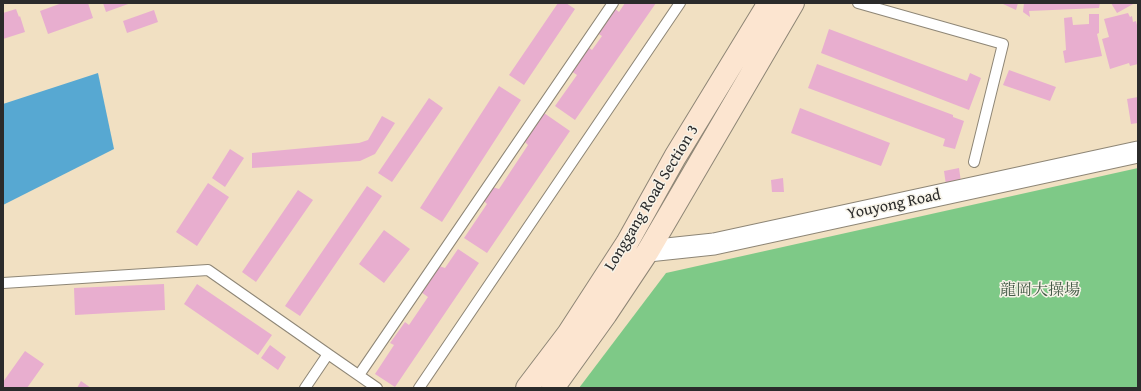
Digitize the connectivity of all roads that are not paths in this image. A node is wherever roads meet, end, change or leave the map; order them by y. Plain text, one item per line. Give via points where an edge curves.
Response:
1 (612, 3) edge
2 (680, 3) edge
3 (770, 3) edge
4 (793, 3) edge
5 (858, 3) edge
6 (1138, 152) edge
7 (974, 162) dead end
8 (638, 247) junction
9 (3, 283) edge
10 (328, 354) junction
11 (359, 375) junction
12 (305, 388) edge
13 (377, 388) edge
14 (419, 388) edge
15 (527, 388) edge
16 (552, 388) edge

1 - 11 lane
2 - 14 lane
3 - 8 main road, Longgang Road Section 3 via 675,157
4 - 8 main road, Longgang Road Section 3
5 - 7 lane via 1003,44
6 - 8 street, Youyong Road via 714,244
8 - 15 main road, Longgang Road Section 3
8 - 16 main road, Longgang Road Section 3 via 606,314
9 - 10 lane via 208,270
10 - 11 lane
10 - 12 lane
11 - 13 lane

